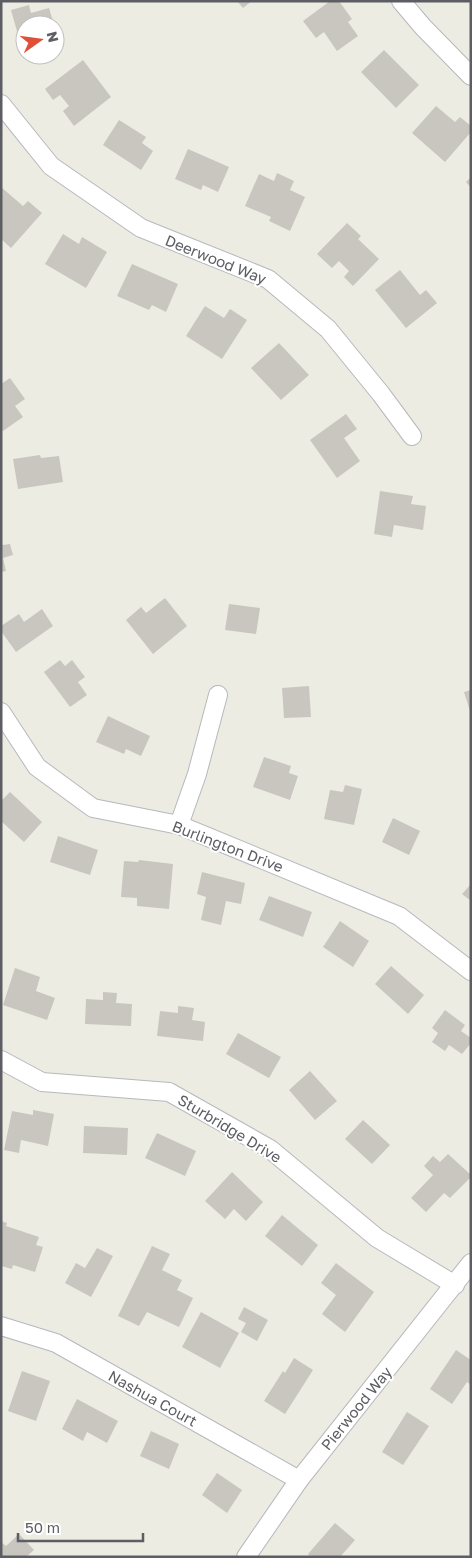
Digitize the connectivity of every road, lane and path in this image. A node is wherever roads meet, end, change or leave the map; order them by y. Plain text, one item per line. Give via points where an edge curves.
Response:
1 (401, 1) edge
2 (471, 76) edge
3 (1, 104) edge
4 (412, 436) dead end
5 (218, 695) dead end
6 (1, 712) edge
7 (179, 825) junction
8 (471, 971) edge
9 (1, 1060) edge
10 (471, 1263) edge
11 (455, 1285) junction
12 (1, 1326) edge
13 (299, 1480) junction
14 (246, 1557) edge

1 - 2 street
3 - 4 street, Deerwood Way via 51,166 140,228 268,279 328,329
5 - 7 street via 197,774
6 - 7 street, Burlington Drive via 37,768 93,808
7 - 8 street, Burlington Drive via 399,916
9 - 11 street, Sturbridge Drive via 42,1082 169,1092 270,1148 377,1238
10 - 11 street, Pierwood Way
11 - 13 street, Pierwood Way
12 - 13 street, Nashua Court via 56,1343
13 - 14 street, Pierwood Way

